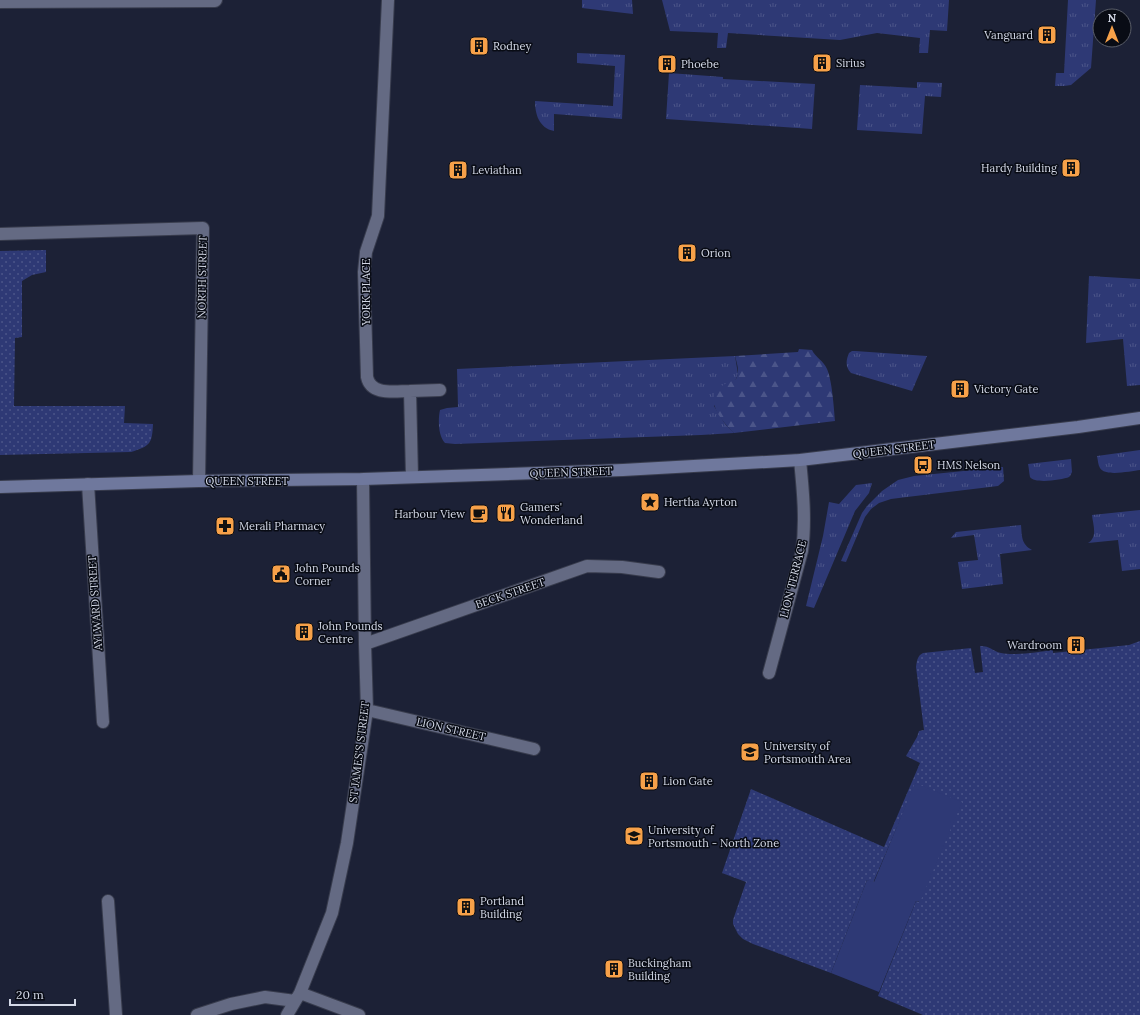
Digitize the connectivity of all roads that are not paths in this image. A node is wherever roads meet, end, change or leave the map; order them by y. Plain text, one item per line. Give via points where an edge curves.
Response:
1 (216, 0) edge
2 (388, 0) edge
3 (0, 2) edge
4 (0, 234) edge
5 (440, 390) dead end
6 (410, 391) junction
7 (1140, 418) edge
8 (800, 460) junction
9 (412, 477) junction
10 (363, 479) junction
11 (199, 481) junction
12 (88, 484) junction
13 (0, 487) edge
14 (658, 572) dead end
15 (365, 644) junction
16 (769, 673) dead end
17 (367, 710) junction
18 (103, 722) dead end
19 (534, 749) dead end
20 (108, 901) dead end
21 (297, 997) junction
22 (116, 1015) edge
23 (197, 1015) edge
24 (287, 1015) edge
25 (359, 1015) edge

1 - 3 street
2 - 6 street, YORK PLACE via 378,216 366,252 364,272 367,377 375,389
4 - 11 street, NORTH STREET via 203,228
5 - 6 street
6 - 9 street
7 - 8 street, QUEEN STREET
8 - 9 street, QUEEN STREET via 623,470
8 - 16 street, LION TERRACE via 804,537 802,551
9 - 10 street, QUEEN STREET
10 - 11 street, QUEEN STREET
10 - 15 street, ST JAMES'S STREET
11 - 12 street, QUEEN STREET
12 - 13 street, QUEEN STREET
12 - 18 street, AYLWARD STREET
14 - 15 street, BECK STREET via 587,566
15 - 17 street, ST JAMES'S STREET
17 - 19 street, LION STREET
17 - 21 street, ST JAMES'S STREET via 347,843 332,914
20 - 22 street
21 - 23 street via 265,997 230,1004
21 - 24 street, ST JAMES'S STREET
21 - 25 street

